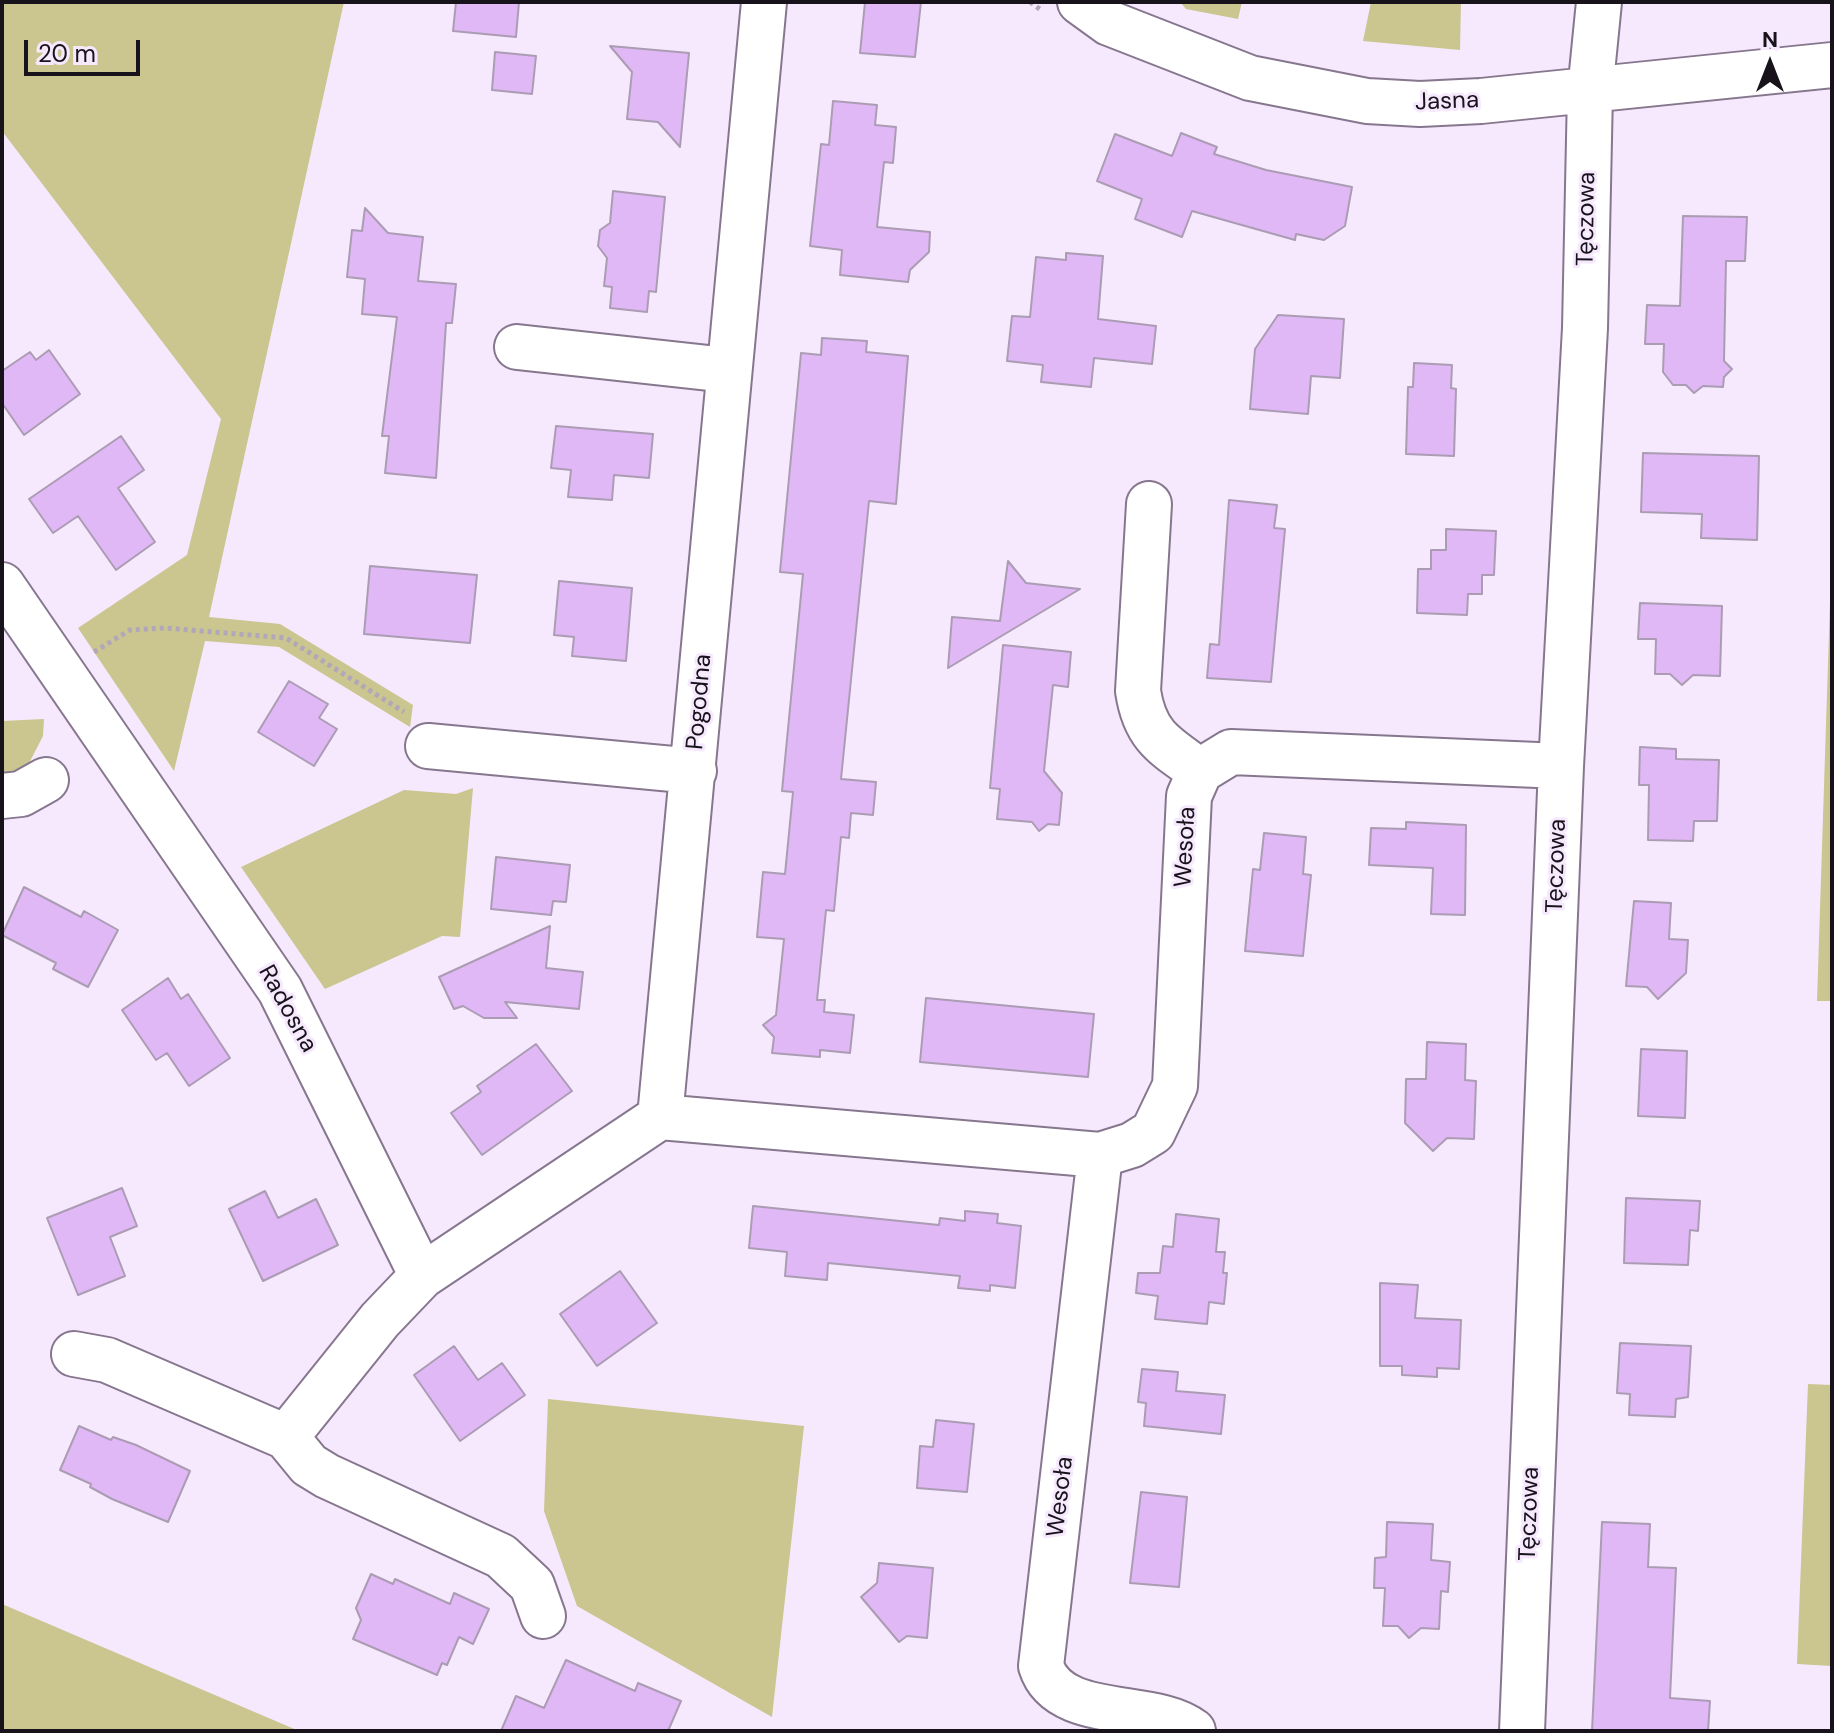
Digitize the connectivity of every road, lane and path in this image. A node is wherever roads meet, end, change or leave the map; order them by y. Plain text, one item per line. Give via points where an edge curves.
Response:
1 (764, 2) edge
2 (1080, 2) edge
3 (1599, 2) edge
4 (1832, 65) edge
5 (1590, 92) junction
6 (517, 347) dead end
7 (727, 370) junction
8 (1149, 504) dead end
9 (2, 585) edge
10 (64, 672) junction
11 (428, 746) joint
12 (1561, 766) junction
13 (694, 771) junction
14 (1200, 771) junction
15 (46, 780) dead end
16 (2, 796) edge
17 (660, 1117) junction
18 (1100, 1155) junction
19 (422, 1276) junction
20 (74, 1354) dead end
21 (286, 1437) junction
22 (543, 1616) dead end
23 (1193, 1731) edge
24 (1522, 1731) edge

1 - 7 street, Pogodna
2 - 5 street, Jasna via 1109,23 1250,78 1305,91 1420,104
3 - 5 street, Tęczowa
4 - 5 street, Jasna
5 - 12 street, Tęczowa via 1585,328
6 - 7 street
7 - 13 street, Pogodna
8 - 14 street via 1138,691 1142,717 1158,741
9 - 10 street, Radosna
10 - 11 path via 130,630 286,638 420,721
10 - 19 street, Radosna via 280,990
11 - 13 street
12 - 14 street via 1231,752
12 - 24 street, Tęczowa
13 - 17 street, Pogodna
14 - 18 street, Wesoła via 1189,796 1175,1086 1153,1132
15 - 16 street via 21,794
17 - 18 street, Wesoła
17 - 19 street
18 - 23 street, Wesoła via 1041,1666 1047,1682 1069,1697 1180,1721
19 - 21 street
20 - 21 street via 107,1360
21 - 22 street via 309,1465 327,1476 501,1556 532,1585

